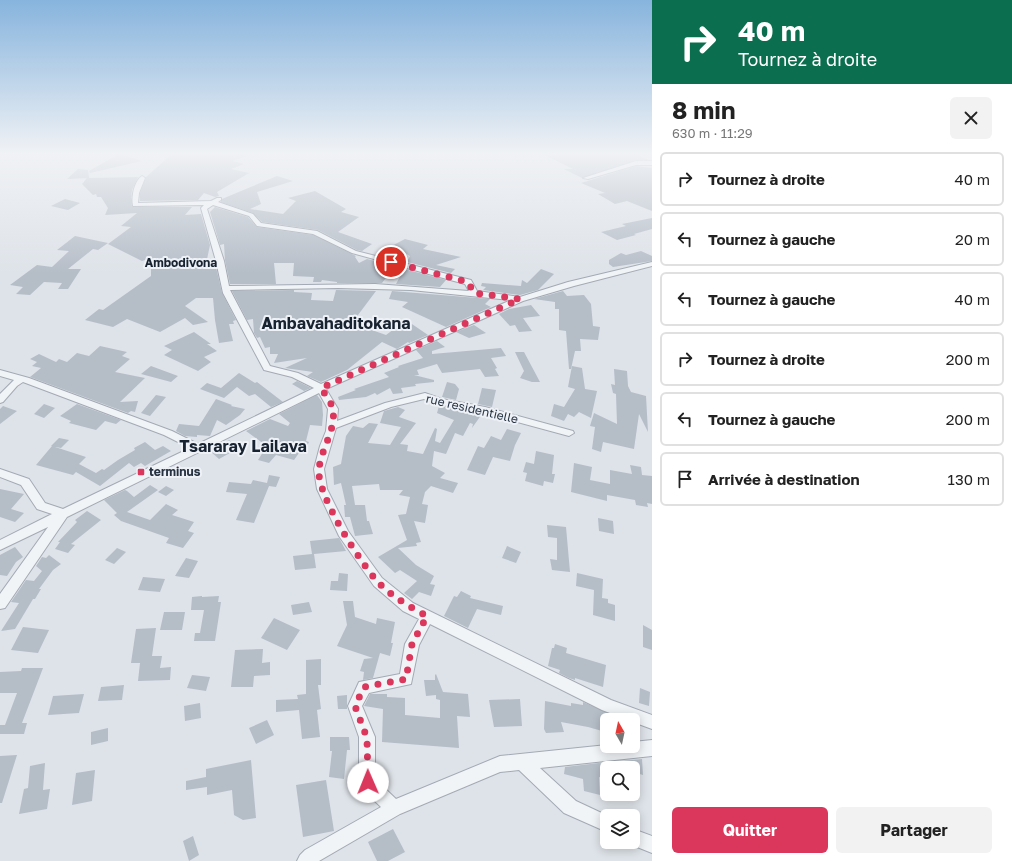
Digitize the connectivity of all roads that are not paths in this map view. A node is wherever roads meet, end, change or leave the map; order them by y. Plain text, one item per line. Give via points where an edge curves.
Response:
1 (136, 192) edge
2 (216, 201) junction
3 (652, 264) edge
4 (226, 288) junction
5 (474, 293) junction
6 (520, 299) junction
7 (0, 373) edge
8 (21, 379) junction
9 (321, 388) junction
10 (0, 400) edge
11 (332, 426) junction
12 (569, 433) dead end
13 (198, 448) junction
14 (0, 474) edge
15 (63, 514) junction
16 (0, 545) edge
17 (0, 604) edge
18 (427, 616) junction
19 (652, 722) edge
20 (652, 748) edge
21 (521, 761) junction
22 (394, 808) junction
23 (600, 821) edge
24 (640, 839) edge
25 (652, 845) edge
26 (309, 859) edge

1 - 2 street via 135,206
2 - 4 street via 204,208
2 - 5 street via 251,215 259,225 315,232 354,252 468,282
3 - 6 street
4 - 5 street via 297,285 376,286
4 - 9 street via 267,368 295,375
5 - 6 street
6 - 9 street
7 - 8 street
8 - 10 street
8 - 13 street via 168,433
9 - 11 street via 333,409
9 - 13 street
11 - 12 street, rue residentielle via 388,405 425,396 440,402 477,408
11 - 18 street via 319,469 322,489 343,533 378,582 408,607
13 - 15 street
14 - 15 street via 25,482 41,506
15 - 16 street
15 - 17 street
18 - 19 street via 607,705
18 - 22 street via 412,644 406,679 364,687 355,706 367,738 368,782
20 - 21 street
21 - 22 street via 500,764
21 - 23 street via 570,807
22 - 26 street
24 - 25 street

